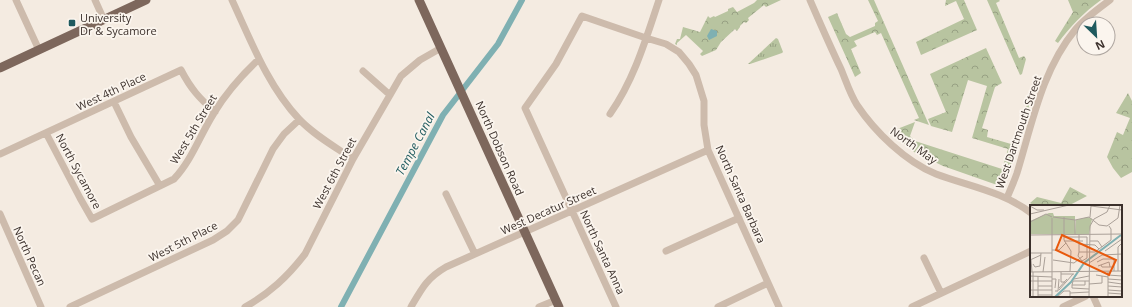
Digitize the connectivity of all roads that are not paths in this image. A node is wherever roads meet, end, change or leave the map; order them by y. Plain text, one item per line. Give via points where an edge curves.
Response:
1 (16, 0) edge
2 (95, 0) edge
3 (146, 0) edge
4 (232, 0) edge
5 (420, 0) edge
6 (659, 0) edge
7 (810, 0) edge
8 (1110, 0) edge
9 (582, 16) joint
10 (104, 20) junction
11 (646, 38) junction
12 (441, 48) junction
13 (39, 50) junction
14 (259, 59) junction
15 (0, 68) edge
16 (363, 72) dead end
17 (390, 95) junction
18 (114, 102) junction
19 (214, 112) junction
20 (610, 114) dead end
21 (299, 120) junction
22 (46, 133) junction
23 (708, 150) junction
24 (0, 154) edge
25 (353, 160) junction
26 (160, 186) junction
27 (446, 194) dead end
28 (1007, 198) junction
29 (572, 211) junction
30 (1030, 212) edge
31 (0, 214) edge
32 (739, 218) junction
33 (92, 219) joint
34 (525, 231) junction
35 (666, 251) dead end
36 (1030, 251) edge
37 (475, 254) junction
38 (924, 258) dead end
39 (768, 283) junction
40 (941, 293) junction
41 (1084, 297) edge
42 (1093, 297) edge
43 (557, 303) edge
44 (41, 307) edge
45 (70, 307) edge
46 (245, 307) edge
47 (411, 307) edge
48 (539, 307) edge
49 (616, 307) edge
50 (718, 307) edge
51 (779, 307) edge
52 (912, 307) edge
53 (1063, 307) edge
54 (1098, 307) edge

1 - 13 street
2 - 10 street
3 - 10 main road
4 - 14 street
5 - 12 main road, North Dobson Road
6 - 11 street
7 - 28 street, North May via 857,104 881,135 897,149 935,173
8 - 28 street, West Dartmouth Street via 1076,29 1056,58 1043,88
9 - 11 street, North Santa Barbara
9 - 29 street, North Santa Anna via 556,64 525,108
10 - 13 main road
11 - 20 street via 628,84
11 - 23 street, North Santa Barbara via 666,44 679,52 696,75 704,101
12 - 17 street, West 6th Street via 426,56 401,76
12 - 34 main road, North Dobson Road
13 - 15 main road
14 - 19 street, West 5th Street via 241,76
14 - 21 street via 275,88
16 - 17 street
17 - 25 street, West 6th Street
18 - 19 street, West 4th Place via 181,70 198,97
18 - 22 street, West 4th Place
18 - 26 street
19 - 26 street, West 5th Street via 184,169 174,179
21 - 25 street
21 - 45 street, West 5th Place via 273,149 238,220 227,231 213,240
22 - 24 street, West 4th Place
22 - 33 street, North Sycamore
23 - 29 street, West Decatur Street
23 - 32 street, North Santa Barbara
25 - 46 street, West 6th Street via 305,254 280,283
26 - 33 street, West 5th Street
27 - 37 street
28 - 30 street, North May
29 - 34 street, West Decatur Street
29 - 49 street, North Santa Anna
31 - 44 street, North Pecan
32 - 35 street
32 - 39 street, North Santa Barbara
34 - 37 street, West Decatur Street
34 - 43 main road, North Dobson Road
36 - 40 street
37 - 47 street, West Decatur Street via 434,274 425,283
38 - 40 street
39 - 50 street
39 - 51 street, North Santa Barbara
40 - 52 street
41 - 53 street
42 - 54 street
43 - 48 street

